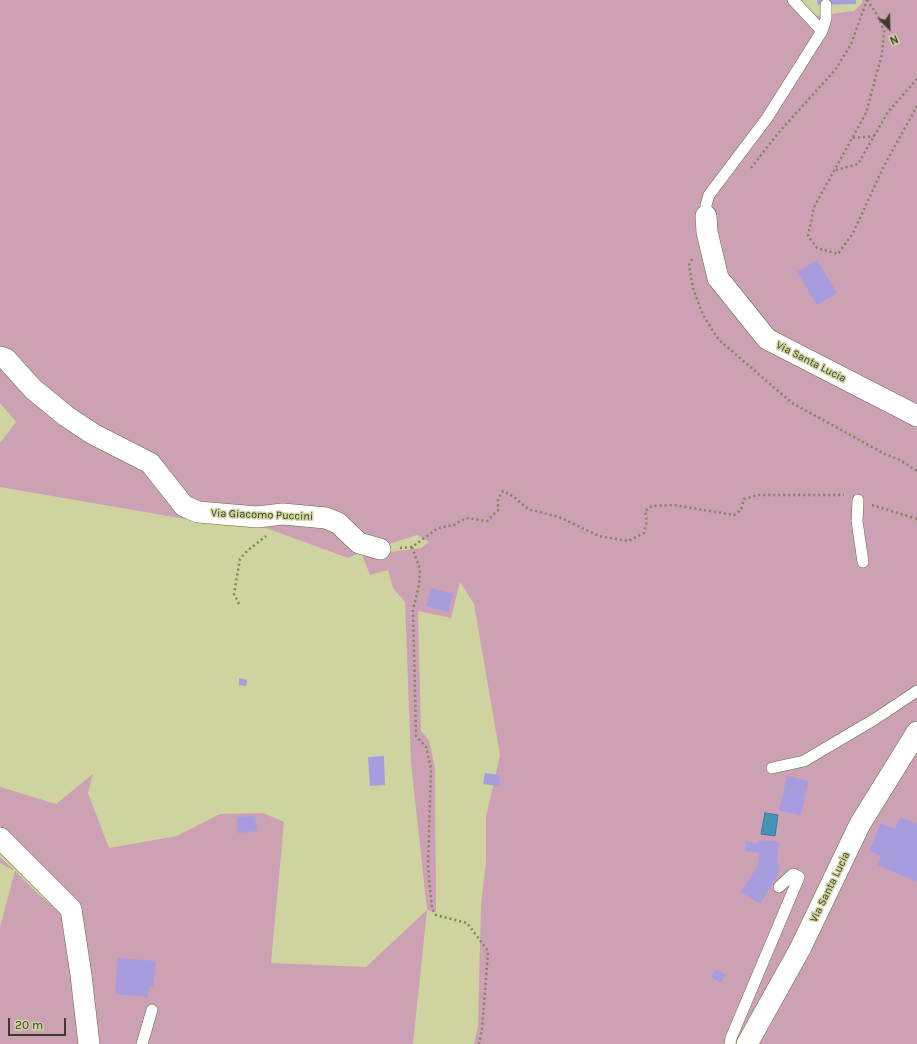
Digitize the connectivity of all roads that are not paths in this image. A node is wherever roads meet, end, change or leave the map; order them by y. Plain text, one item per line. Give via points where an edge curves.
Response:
1 (793, 0) edge
2 (826, 5) dead end
3 (822, 31) junction
4 (707, 224) joint
5 (0, 357) edge
6 (917, 416) edge
7 (858, 500) road end
8 (380, 549) road end
9 (863, 562) dead end
10 (917, 691) edge
11 (917, 732) edge
12 (772, 768) dead end
13 (0, 838) edge
14 (779, 887) dead end
15 (152, 1010) dead end
16 (89, 1044) edge
17 (142, 1044) edge
18 (730, 1044) edge
19 (747, 1044) edge

1 - 3 lane
2 - 3 lane via 826,19
3 - 4 lane via 767,118 709,195 706,205
4 - 6 street, Via Santa Lucia via 718,278 767,339
5 - 8 street, Via Giacomo Puccini via 6,359 33,389 66,416 93,434 150,463 184,506 198,512 257,517 304,515 326,518 338,523 359,543
7 - 9 lane via 857,521
10 - 12 lane via 804,761
11 - 19 street, Via Santa Lucia via 860,824 800,949
13 - 16 street via 71,909
14 - 18 lane via 793,874 799,877
15 - 17 lane

